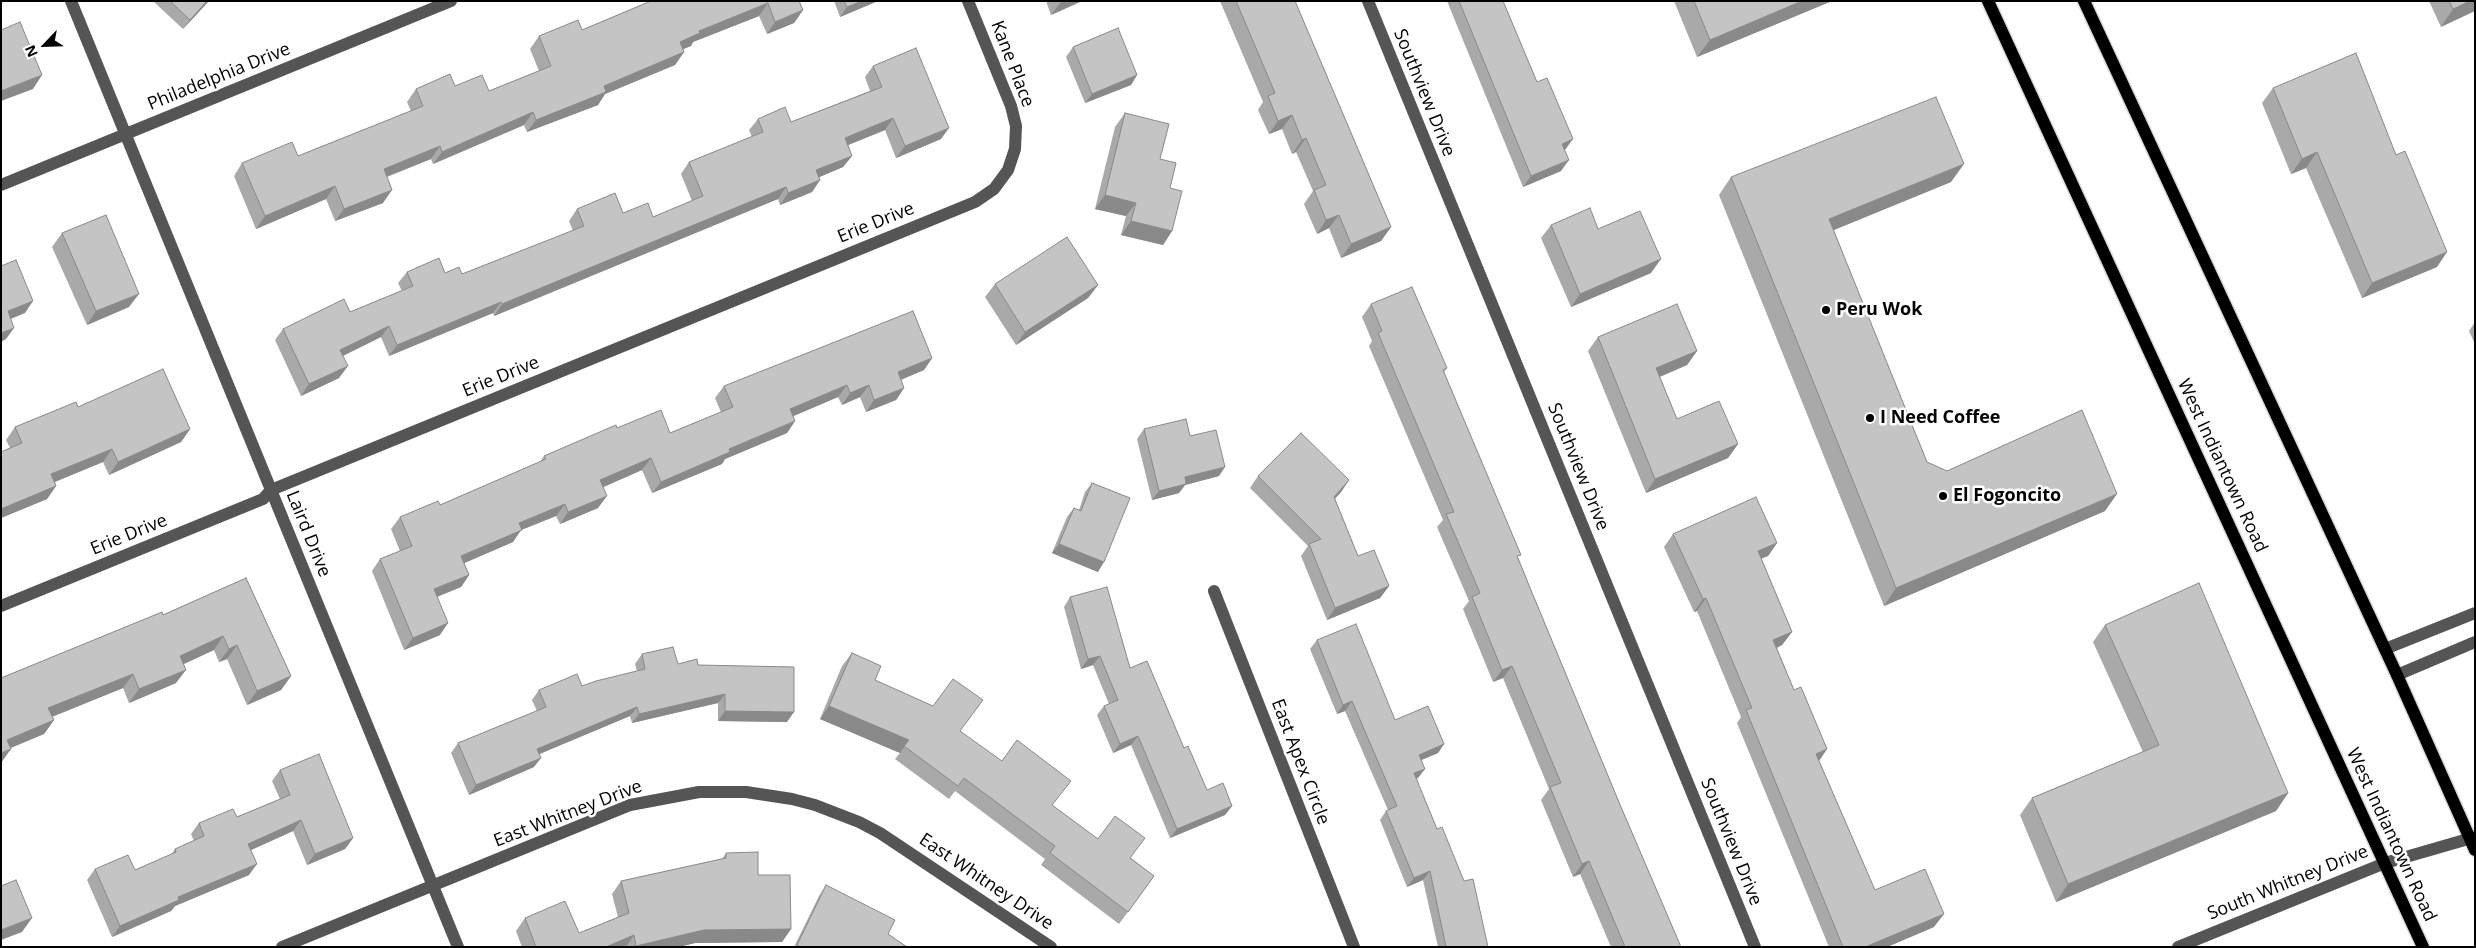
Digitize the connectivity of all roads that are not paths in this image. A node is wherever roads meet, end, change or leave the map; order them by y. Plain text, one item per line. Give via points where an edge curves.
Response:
1 (71, 1) edge
2 (451, 1) edge
3 (968, 1) edge
4 (1368, 1) edge
5 (1988, 1) edge
6 (2084, 1) edge
7 (125, 135) junction
8 (1008, 170) joint
9 (1, 185) edge
10 (271, 490) junction
11 (1214, 591) dead end
12 (1, 606) edge
13 (2475, 613) edge
14 (2475, 642) edge
15 (2385, 648) junction
16 (2397, 675) junction
17 (2473, 836) edge
18 (2475, 850) edge
19 (2385, 863) junction
20 (433, 885) junction
21 (282, 947) edge
22 (458, 947) edge
23 (1051, 947) edge
24 (1354, 947) edge
25 (1755, 947) edge
26 (2178, 947) edge
27 (2423, 947) edge

1 - 7 street, Laird Drive
2 - 7 street, Philadelphia Drive
3 - 8 street, Kane Place via 1011,106 1016,126 1015,149
4 - 25 street, Southview Drive
5 - 19 main road, West Indiantown Road
6 - 15 main road
7 - 9 street, Philadelphia Drive
7 - 10 street, Laird Drive
8 - 10 street, Erie Drive via 994,189 975,202
10 - 12 street, Erie Drive via 263,499
10 - 20 street, Laird Drive
11 - 24 street, East Apex Circle
13 - 15 street
14 - 16 street
15 - 16 main road
16 - 17 main road
17 - 18 main road
17 - 19 street, South Whitney Drive
19 - 26 street, South Whitney Drive
19 - 27 main road, West Indiantown Road
20 - 21 street, East Whitney Drive
20 - 22 street, Laird Drive
20 - 23 street, East Whitney Drive via 630,805 699,792 746,792 815,805 859,822

